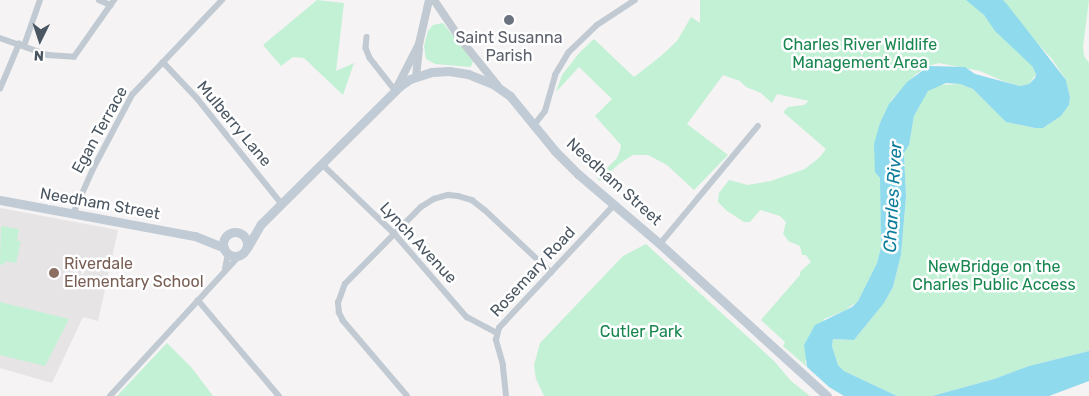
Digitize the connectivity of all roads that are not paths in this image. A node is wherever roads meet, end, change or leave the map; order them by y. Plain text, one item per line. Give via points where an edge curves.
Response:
1 (40, 0) edge
2 (99, 0) edge
3 (222, 0) edge
4 (429, 0) edge
5 (434, 0) edge
6 (635, 0) edge
7 (113, 2) edge
8 (367, 36) dead end
9 (0, 38) edge
10 (420, 39) junction
11 (22, 45) junction
12 (163, 62) junction
13 (416, 77) junction
14 (498, 86) junction
15 (0, 89) edge
16 (395, 90) junction
17 (534, 124) junction
18 (758, 126) dead end
19 (323, 165) junction
20 (0, 200) edge
21 (282, 204) junction
22 (614, 205) junction
23 (73, 214) junction
24 (261, 224) junction
25 (240, 233) junction
26 (395, 234) junction
27 (228, 235) junction
28 (196, 236) junction
29 (660, 244) junction
30 (247, 248) junction
31 (226, 251) junction
32 (239, 256) junction
33 (225, 269) junction
34 (551, 272) junction
35 (198, 300) junction
36 (497, 334) junction
37 (110, 396) edge
38 (279, 396) edge
39 (407, 396) edge
40 (506, 396) edge
41 (826, 396) edge

1 - 11 street
2 - 7 street
3 - 12 street, Egan Terrace
4 - 10 street
5 - 14 street
6 - 17 street via 597,25 568,53 555,75 545,111
7 - 11 street via 74,57 48,55
8 - 16 street via 366,48 370,58
9 - 11 street
10 - 13 street
10 - 16 street
11 - 15 street
12 - 21 street, Mulberry Lane via 197,98
12 - 23 street, Egan Terrace via 128,102
13 - 14 main road, Needham Street via 432,72 454,72 479,77
13 - 16 main road, Needham Street
14 - 17 main road, Needham Street via 515,100
16 - 19 main road, Needham Street
17 - 22 main road, Needham Street via 566,163
18 - 29 street
19 - 21 main road, Needham Street
19 - 26 street, Lynch Avenue
20 - 23 main road, Needham Street
21 - 24 main road, Needham Street
22 - 29 main road, Needham Street
22 - 34 street, Rosemary Road
23 - 28 main road, Needham Street
24 - 25 main road, Needham Street
24 - 30 main road, Needham Street
25 - 27 main road
25 - 30 main road via 247,241
26 - 34 street via 425,203 443,196 458,196 480,206
26 - 36 street, Lynch Avenue via 467,317
26 - 39 street via 345,284 338,308 343,321
27 - 28 main road, Needham Street
27 - 31 main road via 224,240
28 - 31 main road, Needham Street
29 - 41 main road, Needham Street
30 - 32 main road
31 - 32 main road
31 - 33 street
32 - 33 street
33 - 35 street
34 - 36 street, Rosemary Road via 503,323
35 - 37 street
35 - 38 street
36 - 40 street, Rosemary Road

